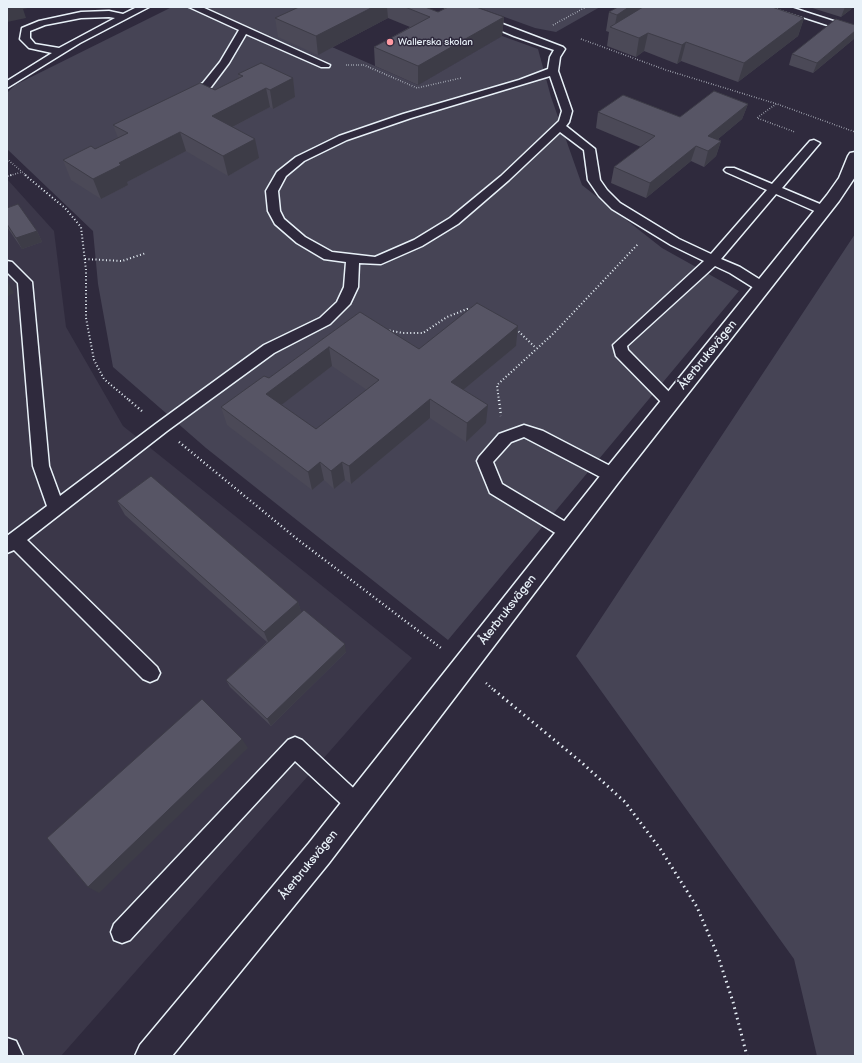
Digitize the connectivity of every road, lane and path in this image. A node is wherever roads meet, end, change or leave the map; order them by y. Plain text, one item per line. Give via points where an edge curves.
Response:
1 (144, 7) edge
2 (194, 7) edge
3 (450, 7) edge
4 (586, 7) edge
5 (781, 7) edge
6 (124, 17) junction
7 (549, 28) dead end
8 (244, 29) junction
9 (855, 31) edge
10 (581, 39) dead end
11 (59, 51) junction
12 (325, 65) joint
13 (553, 71) junction
14 (7, 85) edge
15 (499, 90) junction
16 (178, 102) edge
17 (777, 104) junction
18 (559, 126) junction
19 (855, 132) edge
20 (814, 143) joint
21 (855, 156) edge
22 (7, 159) edge
23 (730, 170) dead end
24 (22, 172) junction
25 (7, 176) edge
26 (774, 189) junction
27 (823, 210) junction
28 (652, 229) junction
29 (146, 253) dead end
30 (85, 259) junction
31 (353, 259) junction
32 (713, 260) junction
33 (7, 265) edge
34 (762, 287) junction
35 (479, 310) edge
36 (511, 325) edge
37 (382, 329) edge
38 (536, 348) junction
39 (670, 402) junction
40 (162, 428) junction
41 (505, 438) junction
42 (612, 475) junction
43 (56, 509) junction
44 (568, 532) junction
45 (11, 543) edge
46 (465, 666) junction
47 (150, 673) dead end
48 (357, 805) junction
49 (122, 932) dead end
50 (7, 1050) edge
51 (11, 1056) edge
52 (151, 1056) edge
53 (747, 1056) edge

1 - 6 lane
2 - 8 lane
3 - 13 lane via 560,49 555,57
4 - 7 path
5 - 9 lane
6 - 11 lane
6 - 11 lane via 109,14 81,15 42,23 25,30 25,39 32,46
8 - 12 lane
8 - 16 lane via 224,63 207,85
10 - 17 path via 666,70
11 - 14 lane
12 - 15 path via 364,65 417,88 455,78 469,78
13 - 15 lane
13 - 18 lane via 566,111 564,122
15 - 31 lane via 407,116 343,138 300,159 281,174 272,191 274,211 279,221 301,240 329,256
17 - 19 path
17 - 20 path via 757,118 805,136
18 - 28 lane via 589,149 594,180 603,193 616,206
18 - 31 lane via 506,178 454,221 418,243 376,261
20 - 26 lane
21 - 27 street, Återbruksvägen via 847,178
22 - 24 path
23 - 26 lane
24 - 25 path
24 - 30 path via 66,208 81,227
26 - 27 lane
26 - 32 lane
27 - 34 street, Återbruksvägen
28 - 32 lane
28 - 38 path via 554,333
29 - 30 path via 122,262
30 - 40 path via 86,318 94,360 104,379
31 - 40 lane via 351,287 343,304 325,321 269,349
32 - 34 lane
32 - 39 lane via 620,345 621,352
33 - 43 lane via 25,282 41,466
34 - 39 street, Återbruksvägen
35 - 37 path via 467,309 447,317 423,333
36 - 38 path
38 - 41 path via 497,385
39 - 42 street, Återbruksvägen
40 - 43 lane
40 - 46 path via 297,539
41 - 42 lane via 524,432 537,435
41 - 44 lane via 485,461 496,488
42 - 44 street, Återbruksvägen
43 - 45 lane
44 - 46 street, Återbruksvägen
45 - 47 lane
46 - 48 street, Återbruksvägen
46 - 53 path via 625,802 661,850 697,907 718,956
48 - 49 lane via 295,747
48 - 52 street, Återbruksvägen
50 - 51 lane

